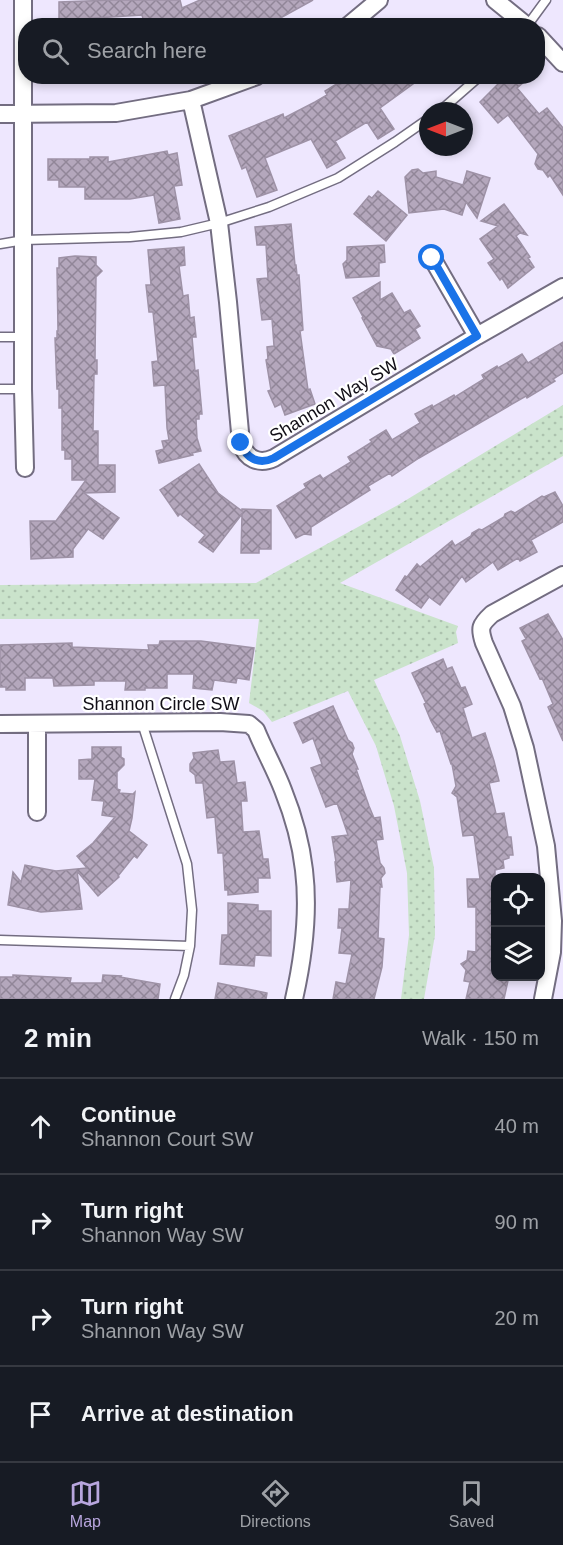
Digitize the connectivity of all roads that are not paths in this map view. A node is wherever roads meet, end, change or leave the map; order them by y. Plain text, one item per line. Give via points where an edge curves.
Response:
1 (23, 0) edge
2 (379, 0) edge
3 (495, 0) edge
4 (546, 0) edge
5 (23, 18) edge
6 (358, 18) edge
7 (518, 18) edge
8 (532, 18) edge
9 (545, 44) edge
10 (563, 63) edge
11 (24, 84) edge
12 (235, 84) edge
13 (471, 84) edge
14 (191, 100) junction
15 (450, 102) edge
16 (0, 114) edge
17 (24, 114) junction
18 (419, 125) edge
19 (219, 223) junction
20 (24, 240) junction
21 (0, 244) edge
22 (432, 258) dead end
23 (563, 287) edge
24 (24, 336) junction
25 (477, 336) junction
26 (0, 337) edge
27 (0, 389) edge
28 (23, 389) junction
29 (25, 468) dead end
30 (563, 575) edge
31 (142, 723) junction
32 (0, 724) edge
33 (37, 724) junction
34 (37, 812) dead end
35 (0, 939) edge
36 (190, 946) junction
37 (176, 999) edge
38 (294, 999) edge
39 (543, 999) edge

1 - 5 street
2 - 6 street
3 - 7 street
4 - 8 lane
9 - 10 street
11 - 17 street
12 - 14 street
13 - 15 lane
14 - 17 street via 116,113
14 - 19 street, Shannon Way SW
16 - 17 street
17 - 20 street
18 - 19 lane via 338,178
19 - 20 lane via 140,236
19 - 25 street, Shannon Way SW via 241,443 251,458 274,458
20 - 21 lane
20 - 24 street
22 - 25 street
23 - 25 street, Shannon Way SW
24 - 26 lane
24 - 28 street
27 - 28 lane
28 - 29 street
30 - 39 street via 492,615 481,627 525,748 546,846 553,921
31 - 33 street, Shannon Circle SW
31 - 36 lane via 187,864 192,910
31 - 38 street, Shannon Circle SW via 249,724 256,730 283,789 304,871 305,914
32 - 33 street, Shannon Circle SW
33 - 34 street
35 - 36 lane
36 - 37 lane

